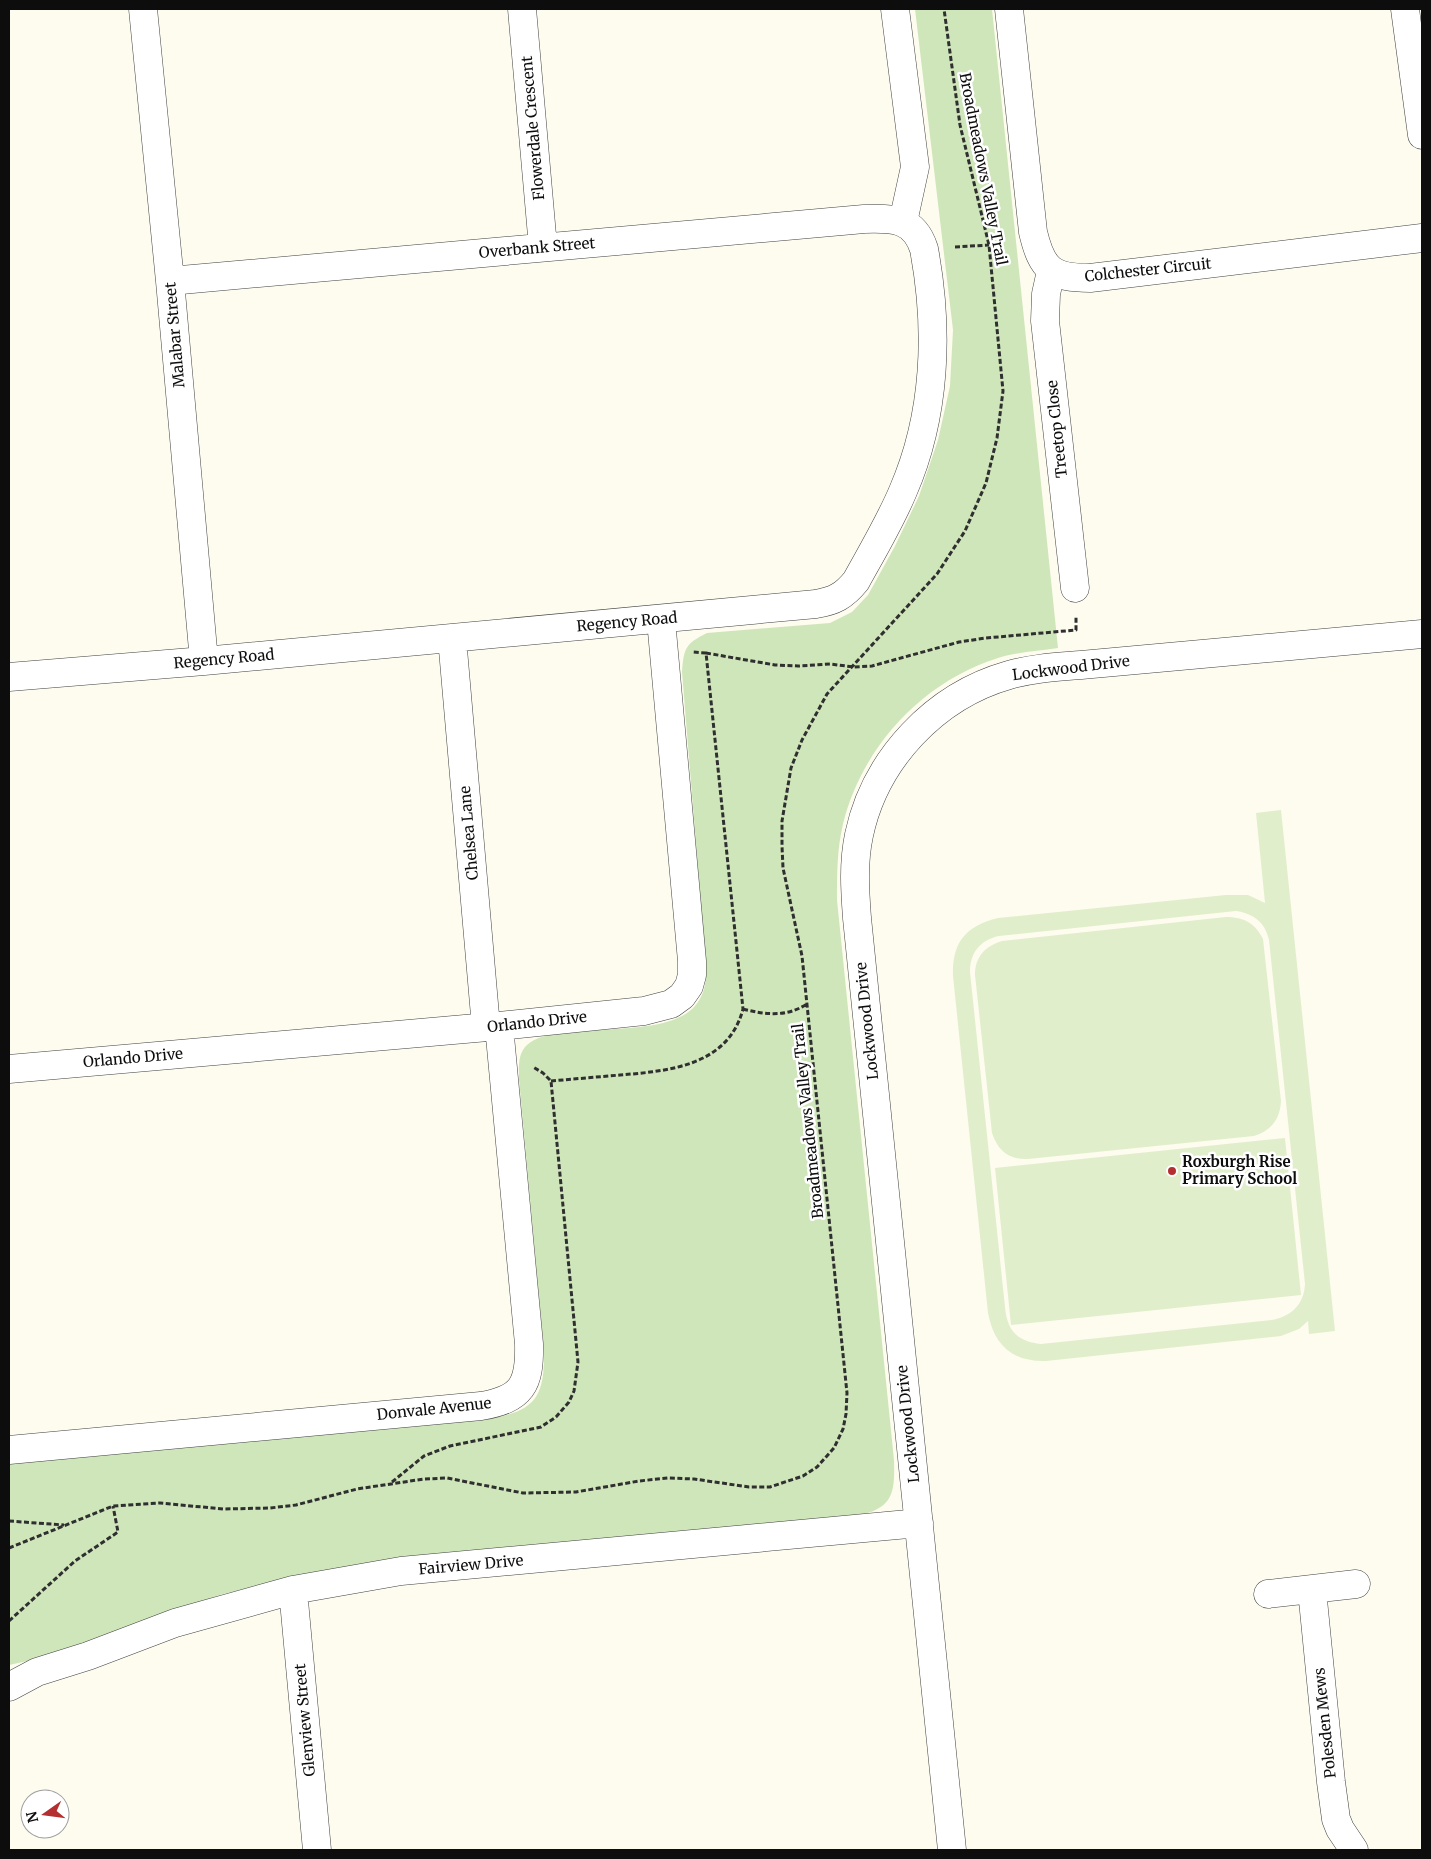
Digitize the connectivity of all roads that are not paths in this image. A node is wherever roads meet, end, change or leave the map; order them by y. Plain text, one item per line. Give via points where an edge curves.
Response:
1 (143, 9) edge
2 (522, 9) edge
3 (895, 9) edge
4 (1009, 9) edge
5 (1405, 9) edge
6 (1422, 135) edge
7 (904, 222) junction
8 (1422, 238) edge
9 (543, 247) junction
10 (1051, 270) junction
11 (170, 282) junction
12 (1075, 588) dead end
13 (661, 620) junction
14 (1422, 634) edge
15 (452, 638) junction
16 (204, 661) junction
17 (9, 677) edge
18 (493, 1027) junction
19 (9, 1069) edge
20 (9, 1450) edge
21 (918, 1523) junction
22 (1356, 1584) dead end
23 (293, 1590) junction
24 (1312, 1590) junction
25 (1268, 1594) dead end
26 (37, 1672) junction
27 (9, 1673) edge
28 (9, 1687) edge
29 (317, 1850) edge
30 (952, 1850) edge
31 (1354, 1850) edge

1 - 11 street, Malabar Street
2 - 9 street, Flowerdale Crescent
3 - 7 street via 915,167
4 - 10 street via 1033,232 1038,254
5 - 6 street
7 - 9 street, Overbank Street via 864,219
7 - 13 street, Regency Road via 920,238 924,249 933,324 932,372 915,461 890,519 856,582 832,601
8 - 10 street, Colchester Circuit via 1090,278 1069,278
9 - 11 street, Overbank Street
10 - 12 street, Treetop Close via 1045,321
11 - 16 street, Malabar Street
13 - 15 street, Regency Road
13 - 18 street, Orlando Drive via 692,961 689,986 682,996 659,1009
14 - 21 street, Lockwood Drive via 1027,670 987,682 939,710 910,735 883,773 864,814 855,857 855,879
15 - 16 street, Regency Road
15 - 18 street, Chelsea Lane
16 - 17 street, Regency Road
18 - 19 street, Orlando Drive
18 - 20 street, Donvale Avenue via 529,1344 528,1369 516,1394 507,1400 481,1406
21 - 23 street, Fairview Drive via 401,1571
21 - 30 street, Lockwood Drive
22 - 24 street
23 - 26 street, Fairview Drive via 175,1624
23 - 29 street, Glenview Street
24 - 25 street
24 - 31 street, Polesden Mews via 1336,1819
26 - 27 street, Fairview Drive
26 - 28 street, Fairview Drive

